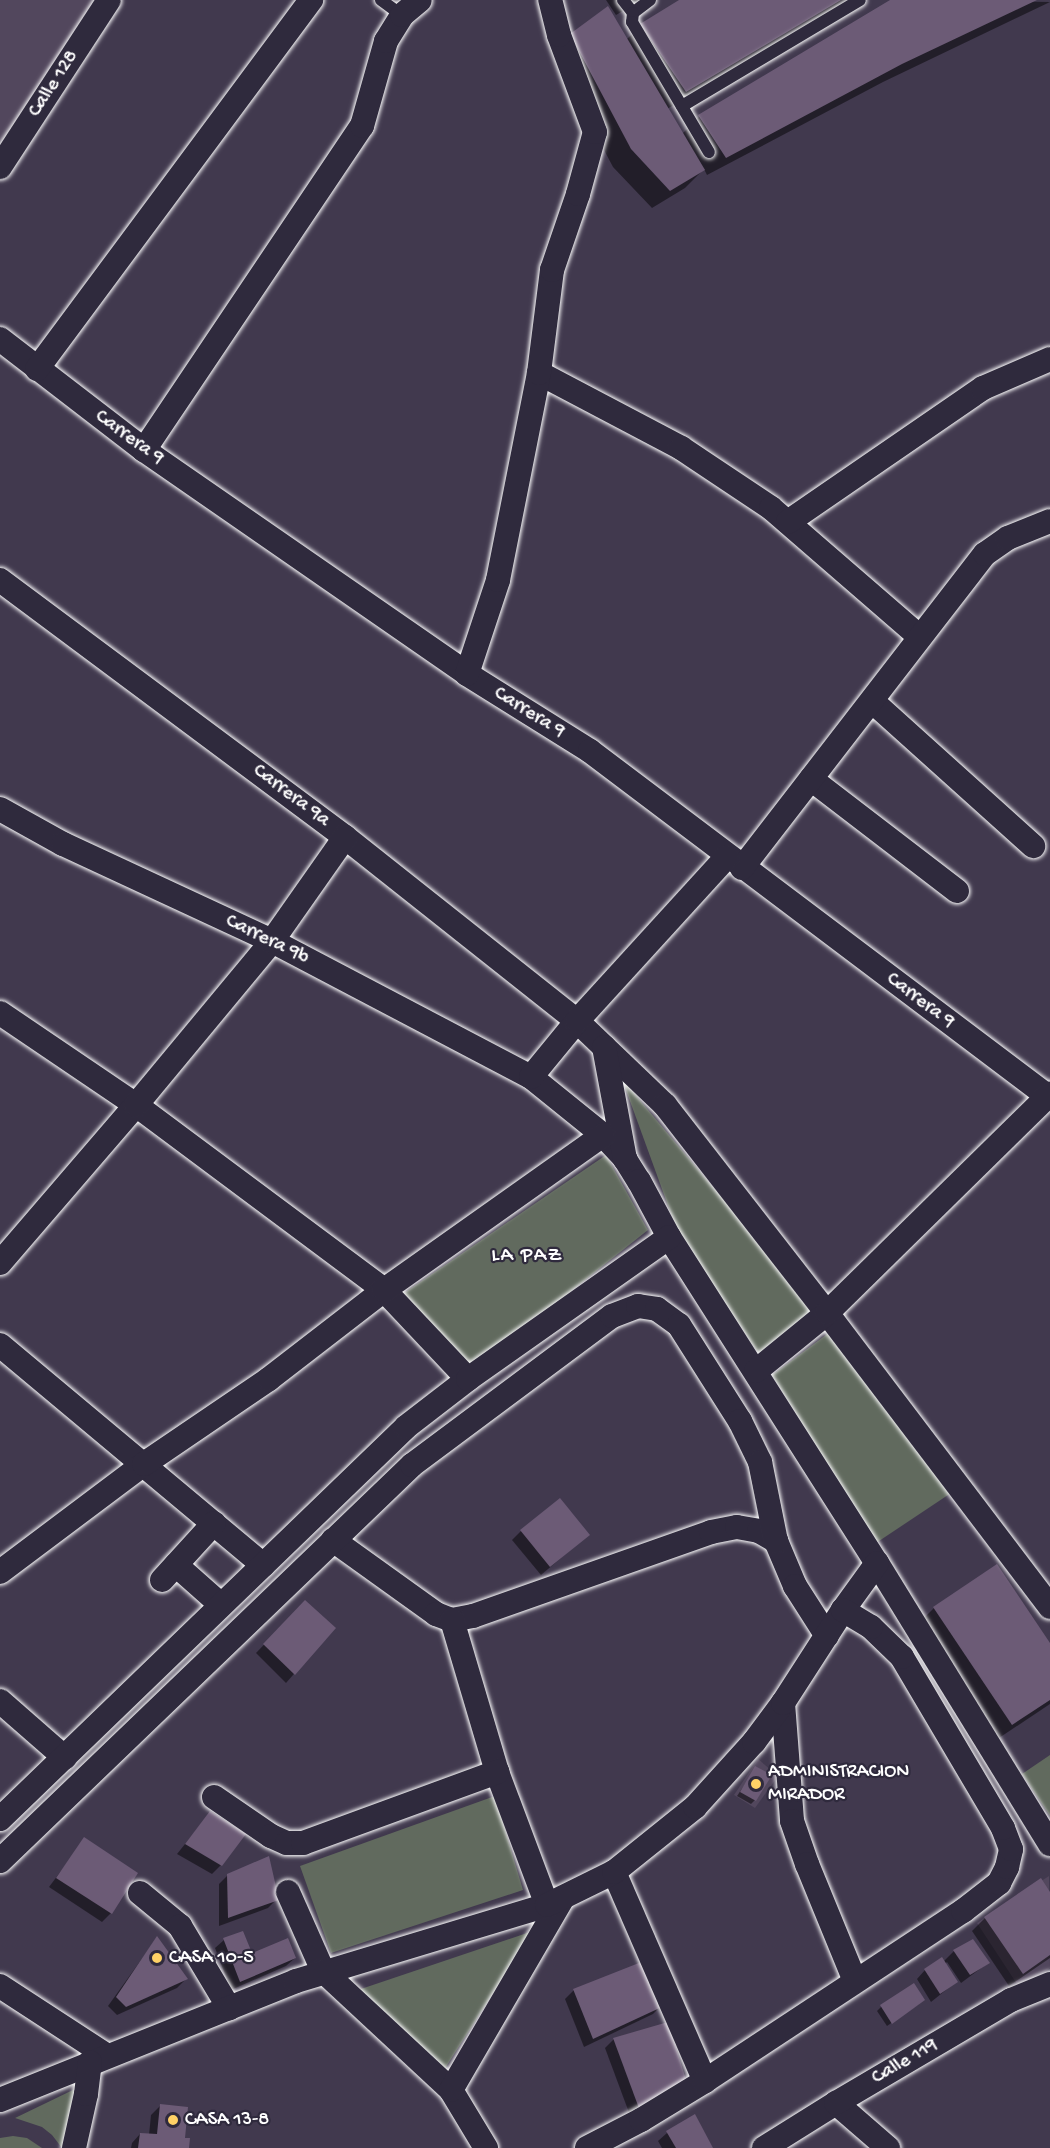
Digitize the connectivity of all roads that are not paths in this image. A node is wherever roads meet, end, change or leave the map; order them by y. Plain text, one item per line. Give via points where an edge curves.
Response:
1 (109, 0) edge
2 (311, 0) edge
3 (381, 0) edge
4 (550, 0) edge
5 (623, 0) edge
6 (650, 0) edge
7 (860, 0) edge
8 (411, 8) edge
9 (633, 14) junction
10 (682, 106) junction
11 (709, 152) dead end
12 (0, 167) edge
13 (0, 339) edge
14 (1050, 359) edge
15 (37, 369) junction
16 (539, 373) junction
17 (144, 450) junction
18 (1050, 520) edge
19 (788, 522) junction
20 (0, 580) edge
21 (920, 637) junction
22 (467, 674) junction
23 (872, 700) junction
24 (811, 779) junction
25 (0, 809) edge
26 (345, 837) junction
27 (1033, 846) dead end
28 (735, 862) junction
29 (957, 891) dead end
30 (273, 940) junction
31 (0, 1013) edge
32 (577, 1021) junction
33 (604, 1047) junction
34 (531, 1077) junction
35 (1049, 1097) edge
36 (136, 1105) junction
37 (603, 1135) junction
38 (625, 1159) junction
39 (669, 1236) junction
40 (0, 1263) edge
41 (384, 1290) junction
42 (827, 1313) junction
43 (0, 1345) edge
44 (756, 1371) junction
45 (468, 1379) junction
46 (144, 1464) junction
47 (214, 1524) junction
48 (333, 1540) junction
49 (776, 1541) junction
50 (877, 1563) junction
51 (263, 1565) junction
52 (0, 1572) edge
53 (221, 1605) junction
54 (1050, 1607) edge
55 (843, 1610) junction
56 (452, 1620) junction
57 (827, 1636) junction
58 (0, 1701) edge
59 (783, 1703) junction
60 (65, 1758) junction
61 (497, 1772) junction
62 (214, 1797) dead end
63 (0, 1819) edge
64 (1050, 1844) edge
65 (0, 1861) edge
66 (614, 1872) junction
67 (288, 1892) dead end
68 (140, 1893) dead end
69 (554, 1902) junction
70 (323, 1971) junction
71 (855, 1981) junction
72 (1050, 1984) edge
73 (0, 1986) edge
74 (229, 2008) junction
75 (98, 2058) junction
76 (705, 2081) junction
77 (451, 2090) junction
78 (0, 2100) edge
79 (836, 2103) junction
80 (74, 2148) edge
81 (486, 2148) edge
82 (587, 2148) edge
83 (764, 2148) edge
84 (888, 2148) edge

1 - 12 street, Calle 128
2 - 15 street
3 - 8 lane
4 - 16 street via 595,132 552,270
5 - 9 lane
6 - 9 lane
7 - 10 lane
8 - 17 street via 386,41 362,126
9 - 10 lane via 632,22
10 - 11 lane
13 - 15 street, Carrera 9
14 - 19 street via 983,388
15 - 17 street, Carrera 9
16 - 19 street via 681,448
16 - 22 street via 498,580
17 - 22 street, Carrera 9
18 - 21 street via 1008,538 985,554
19 - 21 street
20 - 26 street, Carrera 9a
21 - 23 street
22 - 28 street, Carrera 9 via 590,751
23 - 24 street
23 - 27 street
24 - 28 street
24 - 29 street
25 - 30 street, Carrera 9b via 63,844
26 - 30 street
26 - 32 street, Carrera 9a
28 - 32 street
28 - 35 street, Carrera 9
30 - 34 street, Carrera 9b
30 - 36 street
31 - 36 street
32 - 33 street, Carrera 9a
32 - 34 street
33 - 38 street
33 - 42 street, Carrera 9a via 665,1105
34 - 37 street, Carrera 9b
35 - 42 street
36 - 40 street
36 - 41 street
37 - 38 street, Carrera 9b
37 - 41 street
38 - 39 street
39 - 44 street
39 - 45 street
41 - 45 street
41 - 46 street via 269,1379
42 - 44 street
42 - 54 street, Carrera 9a
43 - 46 street
44 - 50 street
45 - 51 street via 406,1426
46 - 47 street
46 - 52 street
47 - 51 street
47 - 53 street via 169,1572
48 - 49 street via 412,1466 612,1316 638,1306 657,1309 679,1325 740,1420 760,1462
48 - 56 street via 436,1614
48 - 65 street
49 - 56 street via 759,1531 737,1527 711,1532
49 - 57 street via 795,1586
50 - 55 street
50 - 64 street
51 - 53 street
53 - 60 street
55 - 57 street
55 - 71 street via 871,1627 902,1657 1004,1828 1011,1849 999,1883
56 - 61 street
57 - 59 street
58 - 60 street
59 - 66 street via 754,1742 695,1807
59 - 71 street via 792,1821
60 - 63 street
61 - 62 street via 303,1844 271,1836
61 - 69 street
66 - 69 street
66 - 76 street
67 - 70 street
68 - 74 street via 180,1926
69 - 70 street
69 - 77 street
70 - 74 street
70 - 77 street
71 - 76 street
72 - 79 street, Calle 119 via 1011,2000
73 - 75 street
74 - 75 street
75 - 78 street
75 - 80 street
76 - 82 street
77 - 81 street
79 - 83 street, Calle 119
79 - 84 street

